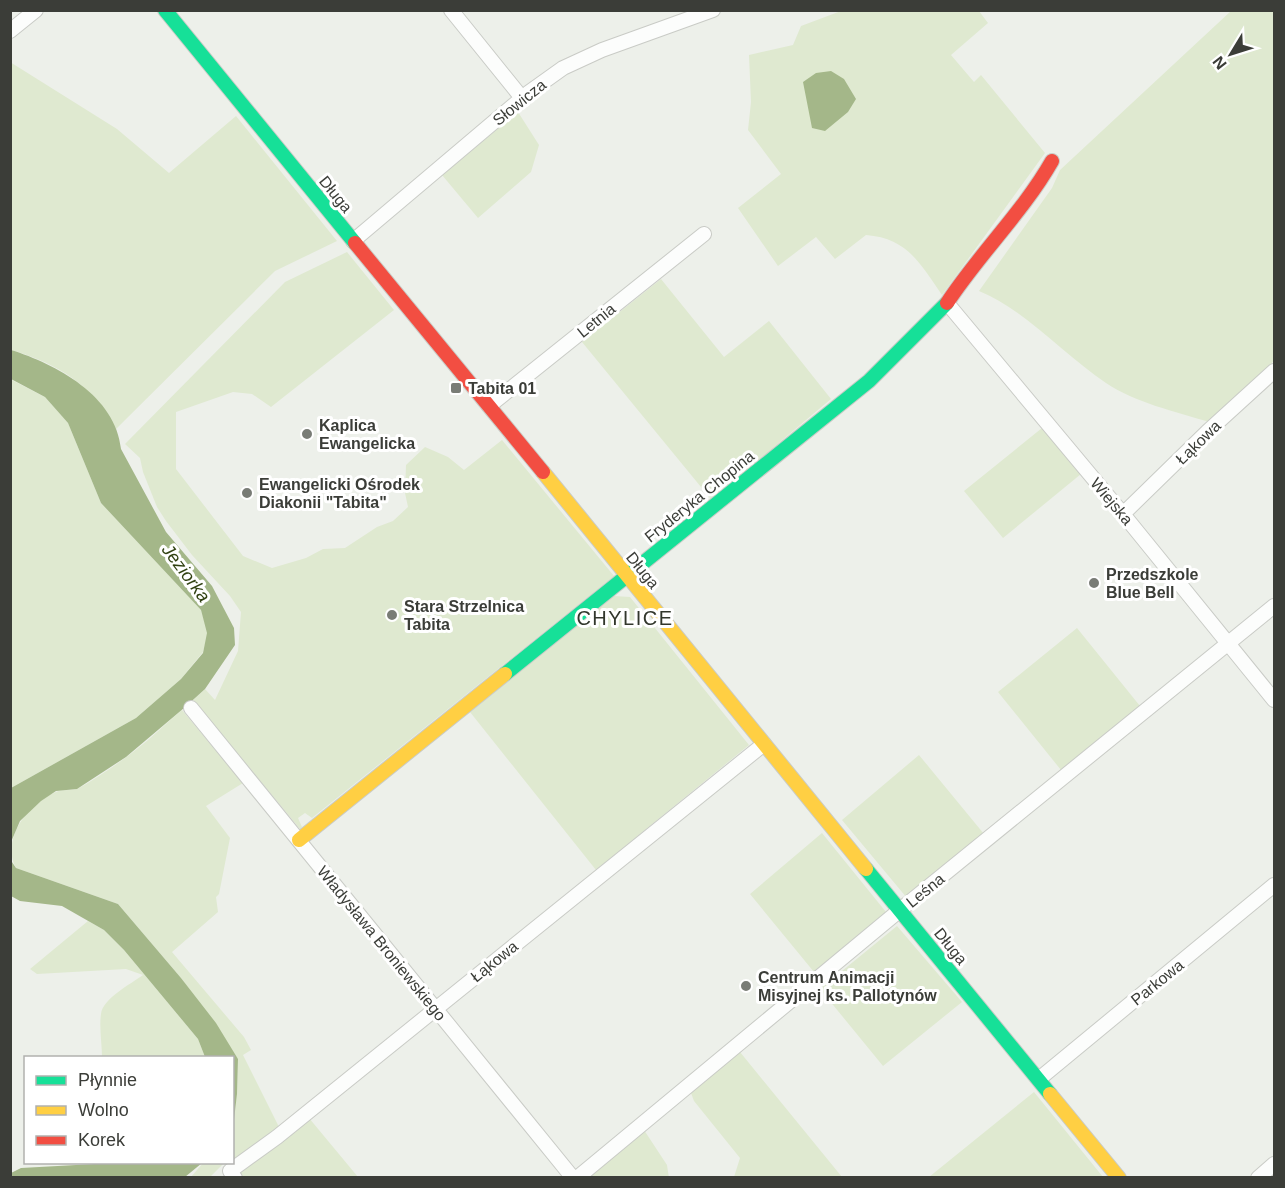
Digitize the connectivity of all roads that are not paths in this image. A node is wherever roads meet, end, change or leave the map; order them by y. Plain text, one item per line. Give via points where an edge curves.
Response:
1 (36, 10) edge
2 (165, 10) edge
3 (451, 10) edge
4 (713, 10) edge
5 (10, 31) edge
6 (522, 98) junction
7 (1052, 161) dead end
8 (704, 234) dead end
9 (353, 241) junction
10 (947, 303) junction
11 (1275, 371) edge
12 (489, 406) junction
13 (1123, 514) junction
14 (627, 575) junction
15 (1275, 606) edge
16 (1228, 644) junction
17 (1275, 700) edge
18 (191, 708) dead end
19 (764, 744) junction
20 (299, 840) junction
21 (1275, 885) edge
22 (900, 910) junction
23 (436, 1008) junction
24 (1039, 1079) junction
25 (1275, 1164) edge
26 (235, 1178) edge
27 (575, 1178) edge
28 (1119, 1178) edge
29 (1258, 1178) edge

1 - 5 street
2 - 9 street, Długa
3 - 6 street
4 - 6 street, Słowicza via 602,50 563,68
6 - 9 street, Słowicza
7 - 10 street, Fryderyka Chopina
8 - 12 street, Letnia
9 - 12 street, Długa
10 - 13 street, Wiejska
10 - 14 street, Fryderyka Chopina via 869,381
11 - 13 street, Łąkowa
12 - 14 street, Długa
13 - 16 street, Wiejska
14 - 19 street, Długa
14 - 20 street, Fryderyka Chopina
15 - 16 street, Leśna
16 - 17 street, Wiejska
16 - 22 street, Leśna
18 - 20 street, Władysława Broniewskiego
19 - 22 street, Długa
19 - 23 street, Łąkowa
20 - 23 street, Władysława Broniewskiego
21 - 24 street, Parkowa
22 - 24 street, Długa
22 - 27 street, Leśna
23 - 26 street, Łąkowa via 230,1171
23 - 27 street, Władysława Broniewskiego
24 - 28 street, Długa
25 - 29 street

